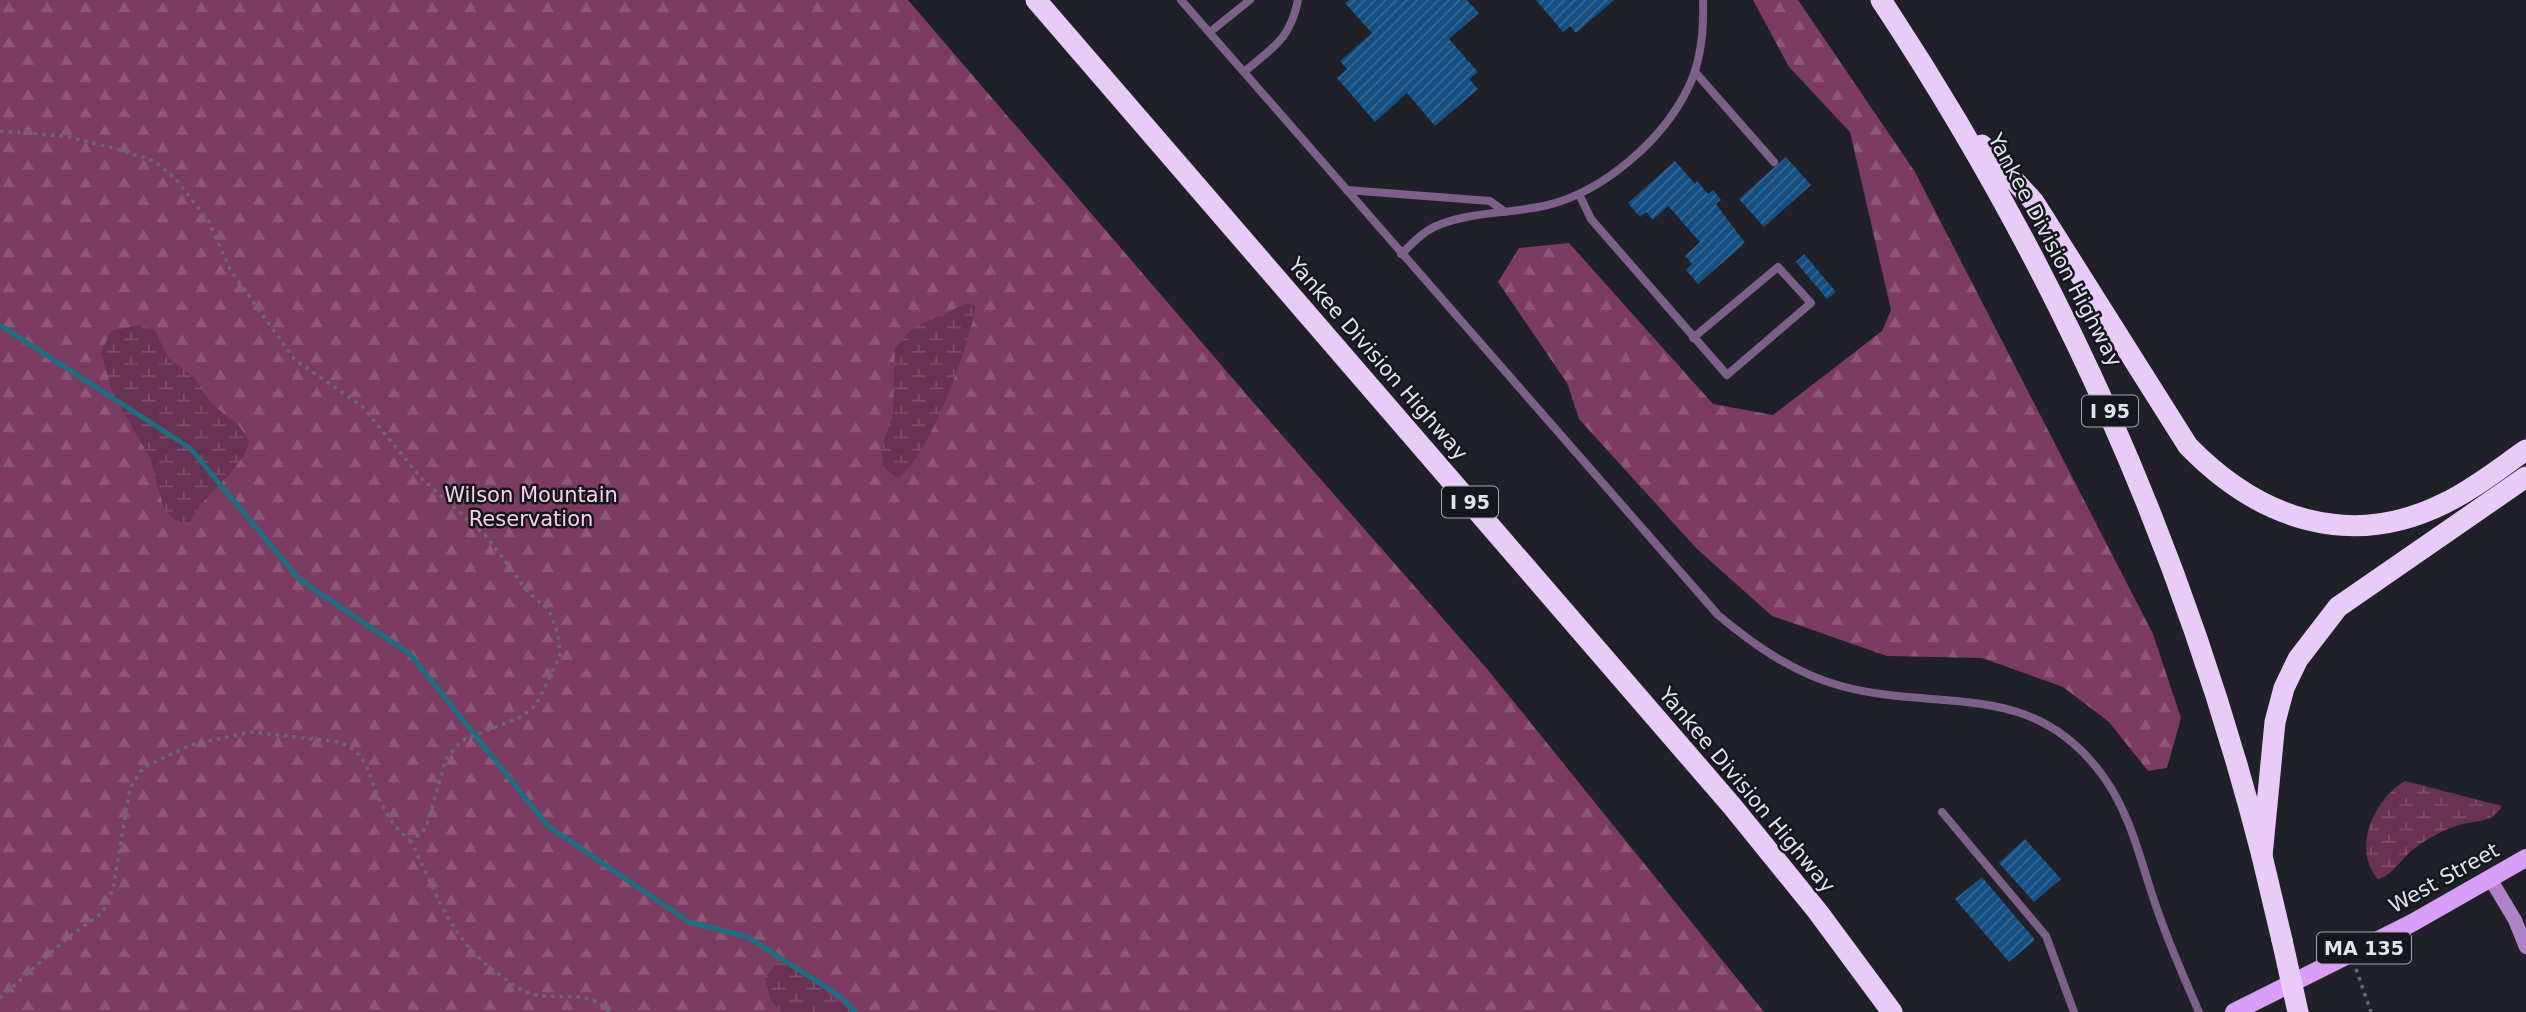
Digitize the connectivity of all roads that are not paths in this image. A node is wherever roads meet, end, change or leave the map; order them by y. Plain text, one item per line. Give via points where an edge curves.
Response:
1 (1036, 0) edge
2 (1181, 0) edge
3 (1250, 0) edge
4 (1298, 0) edge
5 (1703, 0) edge
6 (1881, 0) edge
7 (1210, 32) junction
8 (1244, 72) junction
9 (1695, 72) junction
10 (1956, 118) junction
11 (1774, 162) dead end
12 (1347, 190) junction
13 (1579, 194) junction
14 (1505, 212) junction
15 (1401, 254) junction
16 (1693, 338) junction
17 (2526, 450) edge
18 (2526, 477) edge
19 (1942, 812) dead end
20 (2262, 856) junction
21 (2526, 858) edge
22 (2491, 880) junction
23 (2526, 947) edge
24 (1892, 1012) edge
25 (2074, 1012) edge
26 (2199, 1012) edge
27 (2234, 1012) edge
28 (2298, 1012) edge

1 - 24 highway, Yankee Division Highway / I 95 via 1732,807
2 - 7 lane
3 - 7 lane
4 - 8 lane via 1285,37
5 - 9 lane
6 - 10 highway, Yankee Division Highway / I 95
7 - 8 lane
8 - 12 lane
9 - 11 lane
9 - 13 lane via 1678,107 1651,138 1605,179
10 - 17 highway via 2034,202 2188,446 2213,472 2254,500 2295,518 2327,524 2401,518 2444,503
10 - 20 highway, Yankee Division Highway / I 95 via 2056,298 2129,454 2213,682
12 - 14 lane via 1490,201
12 - 15 lane
13 - 14 lane via 1549,205
13 - 16 lane via 1591,219
14 - 15 lane via 1434,227
15 - 26 lane via 1718,615 1754,645 1842,686 1903,697 1997,704 2044,724 2088,758 2112,790 2130,826 2164,930
16 - 16 lane via 1727,375 1811,303 1778,267
18 - 20 highway via 2362,588 2338,607 2306,644 2284,688 2275,722
19 - 25 lane via 2046,936
20 - 28 highway, I 95, bridge
21 - 22 main road, West Street / MA 135
22 - 23 main road
22 - 27 main road, West Street / MA 135

